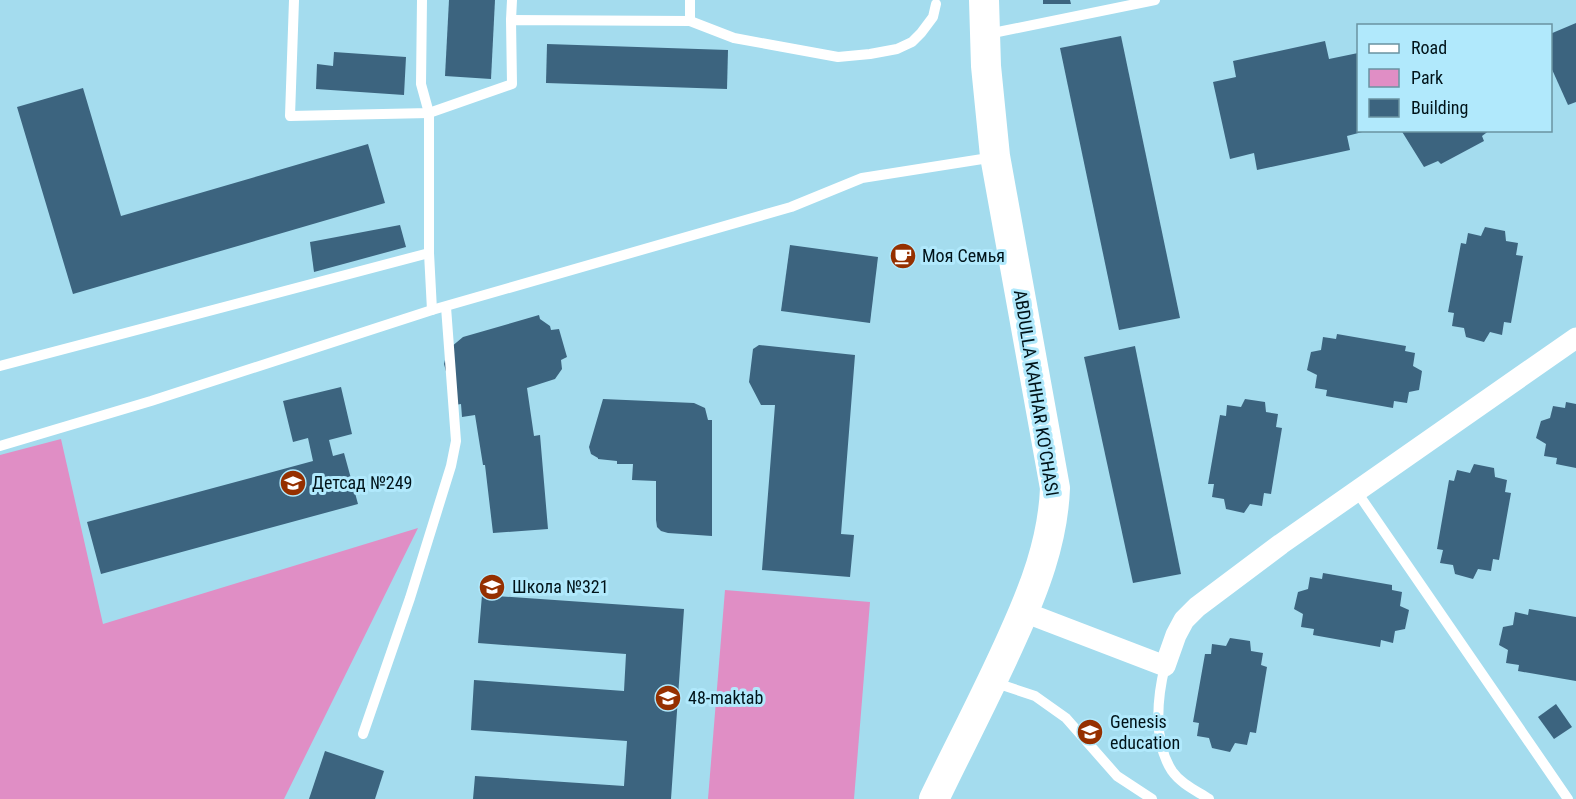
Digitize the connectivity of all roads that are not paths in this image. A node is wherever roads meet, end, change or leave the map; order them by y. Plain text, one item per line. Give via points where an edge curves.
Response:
1 (294, 0) edge
2 (422, 0) edge
3 (512, 0) edge
4 (690, 0) edge
5 (984, 0) edge
6 (1155, 0) edge
7 (936, 4) dead end
8 (511, 20) junction
9 (690, 21) junction
10 (984, 35) junction
11 (429, 113) junction
12 (995, 156) junction
13 (429, 253) junction
14 (446, 307) junction
15 (432, 310) junction
16 (1576, 338) edge
17 (0, 366) edge
18 (0, 446) edge
19 (1357, 492) junction
20 (1024, 612) junction
21 (1164, 666) junction
22 (992, 682) junction
23 (363, 734) dead end
24 (934, 799) edge
25 (1152, 799) edge
26 (1209, 799) edge
27 (1568, 799) edge

1 - 11 lane via 290,116
2 - 11 lane via 421,84
3 - 8 lane
4 - 9 lane
5 - 10 street, ABDULLA KAHHAR KO'CHASI
6 - 10 lane
7 - 9 lane via 933,17 912,42 897,49 838,57 734,38
8 - 9 lane
8 - 11 lane via 512,84
10 - 12 street, ABDULLA KAHHAR KO'CHASI
11 - 13 lane
12 - 14 lane via 862,177 791,207
12 - 20 street, ABDULLA KAHHAR KO'CHASI via 1055,488 1051,530
13 - 15 lane
13 - 17 lane
14 - 15 lane
14 - 23 lane via 456,441 453,458
15 - 18 lane
16 - 19 street
19 - 21 street via 1197,607 1184,620
19 - 27 lane
20 - 21 street
20 - 22 street, ABDULLA KAHHAR KO'CHASI
21 - 26 lane via 1158,707 1165,755 1172,771
22 - 24 street, ABDULLA KAHHAR KO'CHASI
22 - 25 lane via 1035,696 1066,718 1117,776

